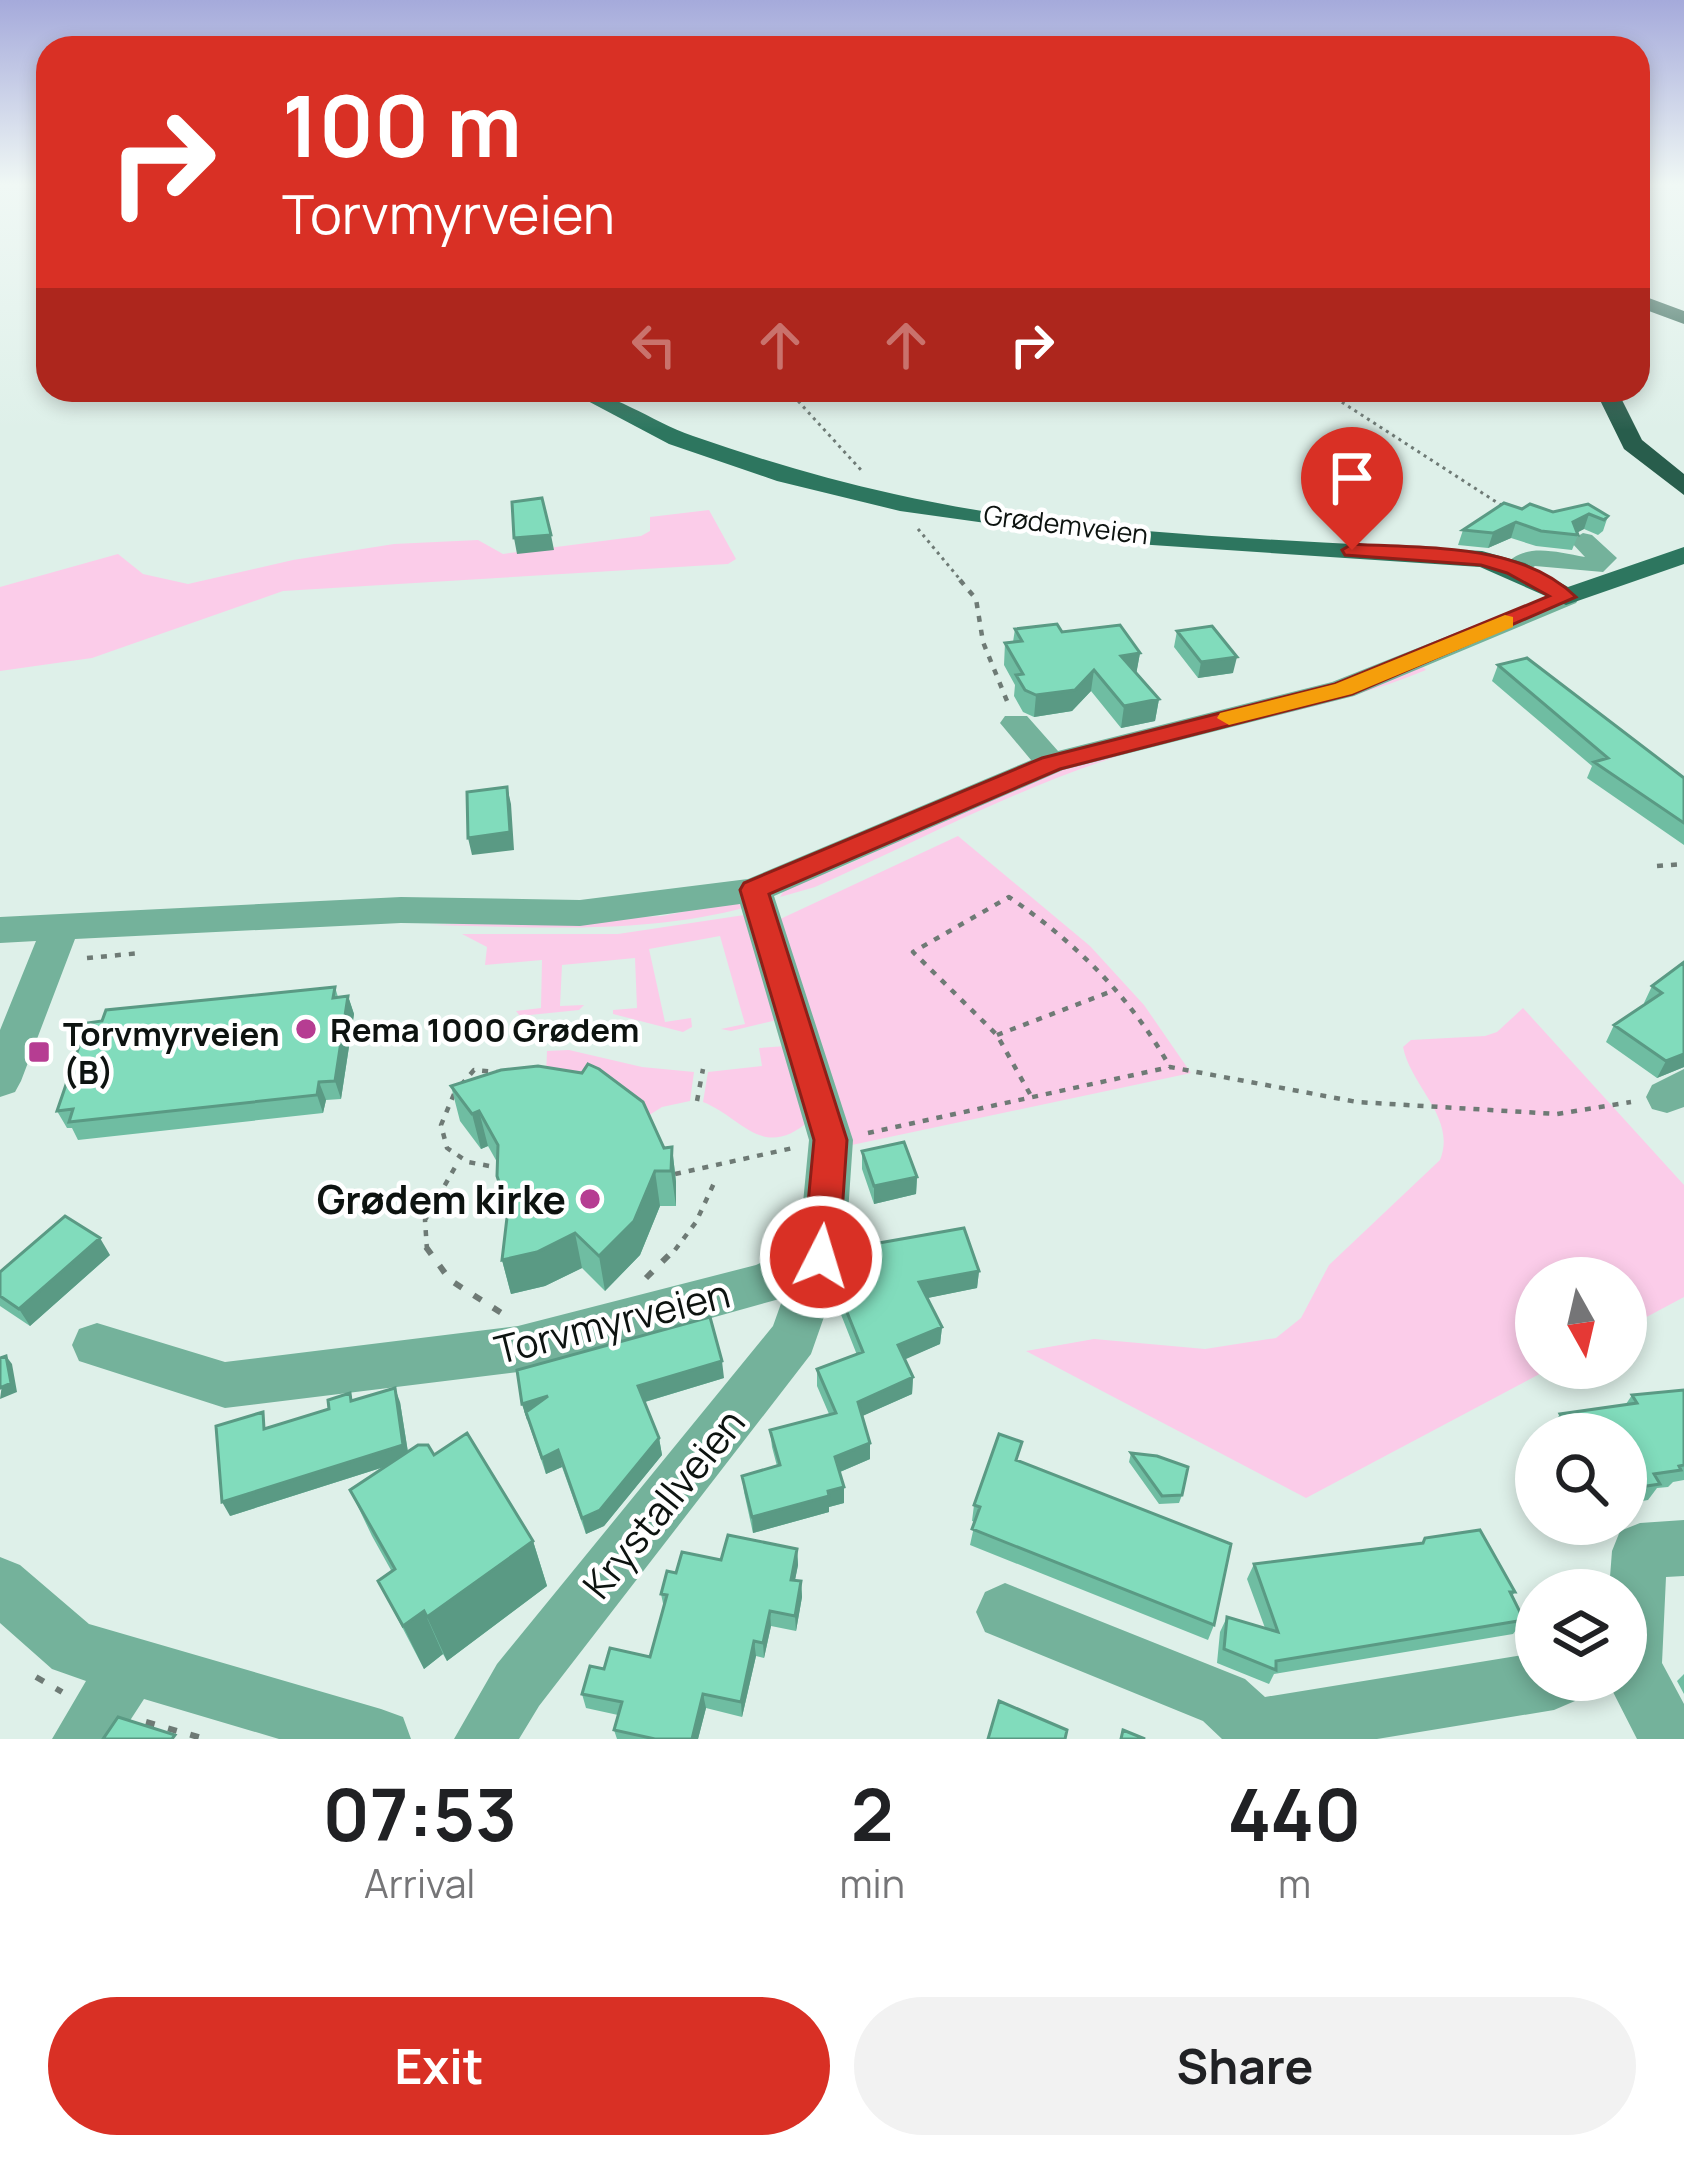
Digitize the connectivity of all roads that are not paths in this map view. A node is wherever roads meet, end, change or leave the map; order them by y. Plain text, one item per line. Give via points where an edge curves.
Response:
1 (1650, 305) edge
2 (1684, 318) edge
3 (601, 402) edge
4 (1612, 402) edge
5 (1684, 487) edge
6 (1583, 541) edge
7 (1678, 559) edge
8 (1515, 568) junction
9 (1566, 597) junction
10 (1016, 723) road end
11 (1051, 764) junction
12 (754, 890) junction
13 (60, 928) junction
14 (0, 930) edge
15 (0, 1081) edge
16 (821, 1257) junction
17 (97, 1345) dead end
18 (1684, 1548) edge
19 (1638, 1569) edge
20 (0, 1585) edge
21 (1004, 1612) dead end
22 (132, 1665) junction
23 (1515, 1687) edge
24 (1647, 1699) edge
25 (1254, 1734) edge
26 (82, 1739) edge
27 (381, 1739) edge
28 (484, 1739) edge
29 (1670, 1739) edge

1 - 2 highway
3 - 8 main road, Grødemveien via 717,451 895,500 1078,527
4 - 5 highway via 1632,444
6 - 8 street via 1604,558 1593,566 1528,557
7 - 9 main road
8 - 9 main road, Grødemveien
9 - 11 street via 1343,689
10 - 11 street
11 - 12 street
12 - 13 street via 580,913 401,910
12 - 16 street via 831,1140
13 - 14 street
13 - 15 street
16 - 17 street, Torvmyrveien via 765,1284 518,1349 247,1383 225,1385
16 - 28 street, Krystallveien via 794,1338 518,1685
18 - 19 street via 1640,1552
20 - 22 street via 74,1648
21 - 25 street via 1224,1700
22 - 26 street
22 - 27 street
23 - 25 street
24 - 29 street

